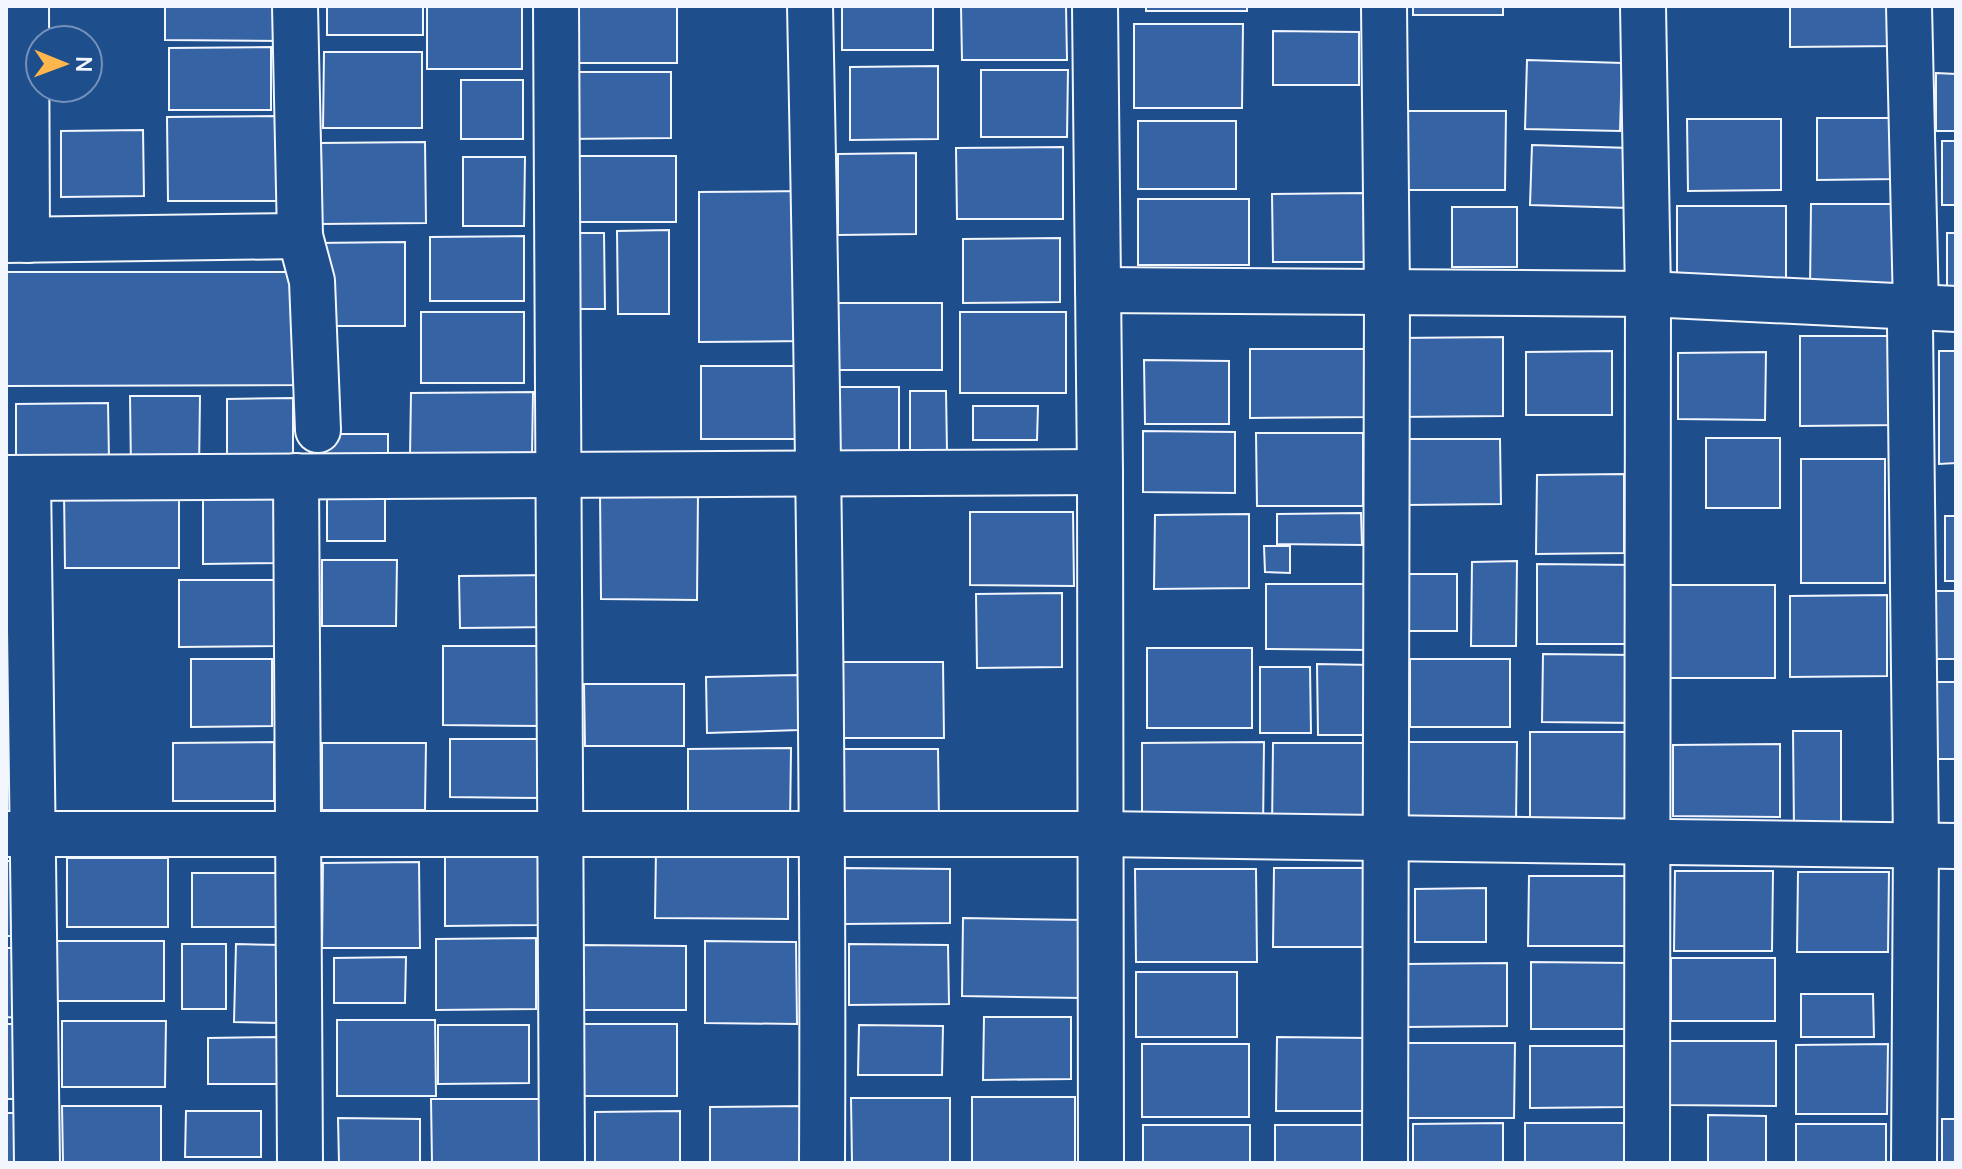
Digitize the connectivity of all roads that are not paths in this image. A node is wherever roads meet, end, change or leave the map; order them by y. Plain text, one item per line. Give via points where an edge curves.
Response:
1 (26, 6) edge
2 (295, 6) edge
3 (556, 6) edge
4 (810, 6) edge
5 (1095, 6) edge
6 (1384, 6) edge
7 (1643, 6) edge
8 (1909, 6) edge
9 (300, 236) junction
10 (16, 240) edge
11 (1098, 290) junction
12 (1387, 292) junction
13 (1648, 294) junction
14 (1936, 309) edge
15 (318, 430) dead end
16 (1100, 472) junction
17 (820, 473) junction
18 (558, 475) junction
19 (296, 476) junction
20 (17, 478) edge
21 (20, 834) edge
22 (299, 834) junction
23 (560, 834) junction
24 (823, 834) junction
25 (1100, 834) junction
26 (1387, 838) junction
27 (1648, 841) junction
28 (1936, 845) edge
29 (37, 1163) edge
30 (300, 1163) edge
31 (562, 1163) edge
32 (822, 1163) edge
33 (1101, 1163) edge
34 (1385, 1163) edge
35 (1647, 1163) edge
36 (1914, 1163) edge

1 - 10 street
2 - 9 street
3 - 18 street
4 - 17 street
5 - 11 street
6 - 12 street
7 - 13 street
8 - 14 street
9 - 10 street
9 - 15 street via 312,281
11 - 12 street
11 - 16 street
12 - 13 street
12 - 26 street
13 - 14 street
13 - 27 street
14 - 28 street via 1910,326
16 - 17 street
16 - 25 street
17 - 18 street
17 - 24 street
18 - 19 street
18 - 23 street
19 - 20 street
19 - 22 street
20 - 21 street
21 - 22 street
21 - 29 street
22 - 23 street
22 - 30 street
23 - 24 street
23 - 31 street
24 - 25 street
24 - 32 street
25 - 26 street
25 - 33 street
26 - 27 street
26 - 34 street
27 - 28 street
27 - 35 street
28 - 36 street

